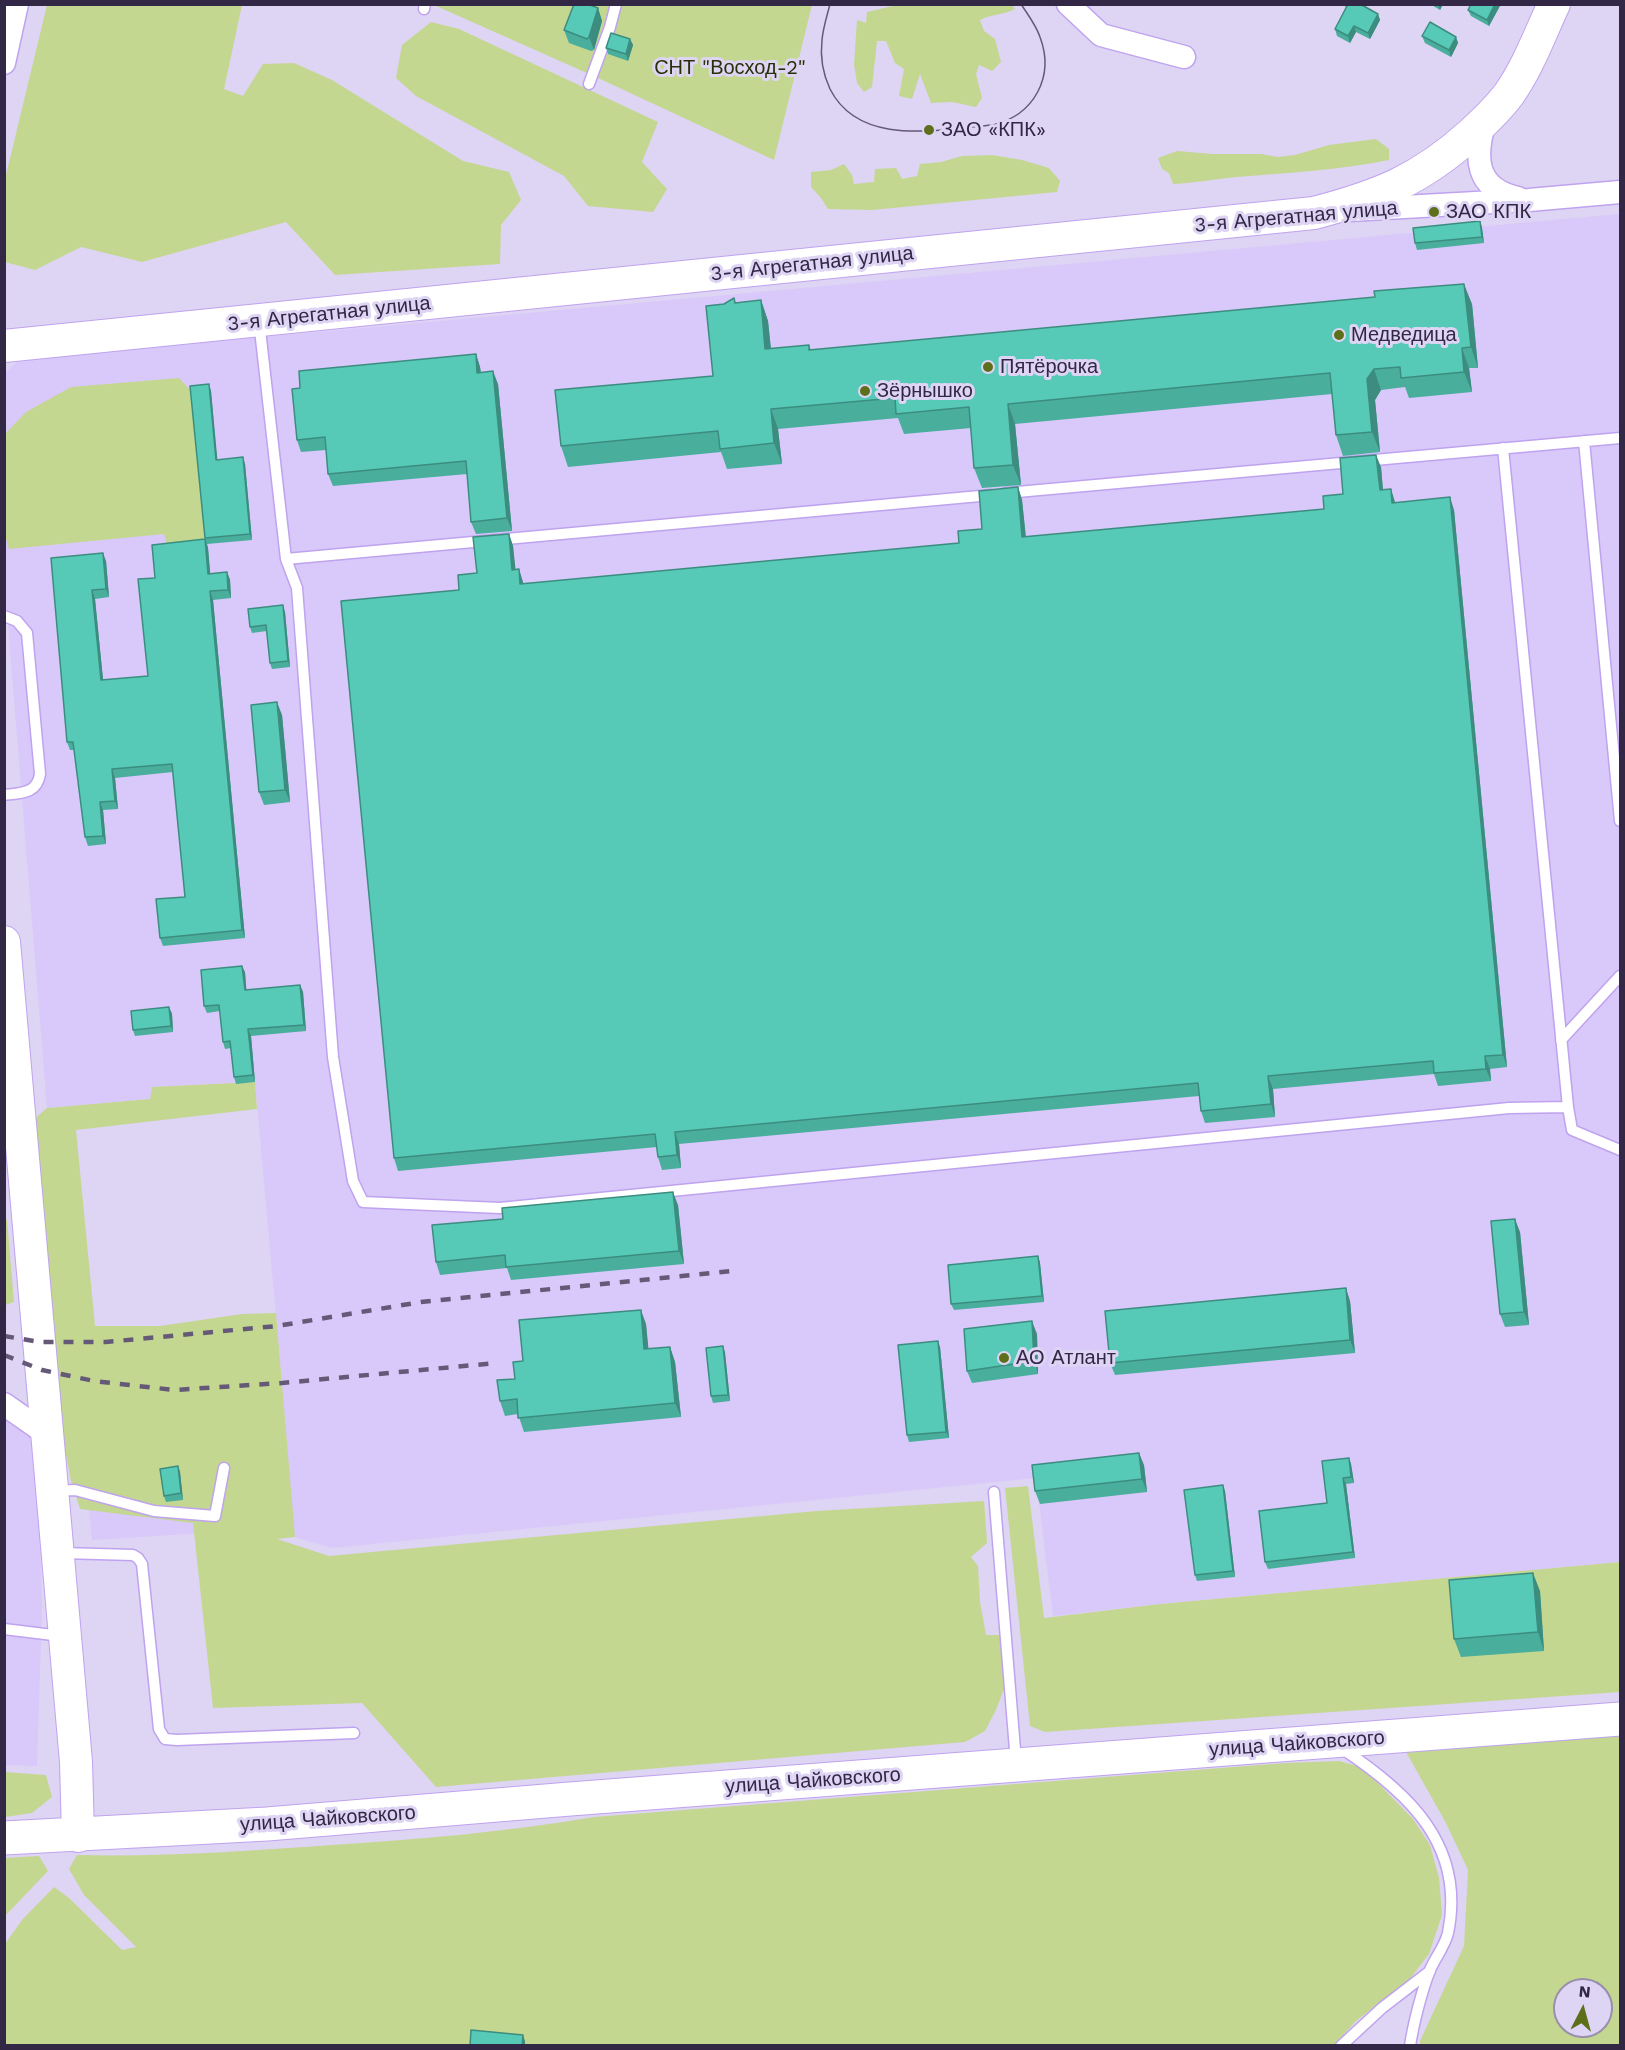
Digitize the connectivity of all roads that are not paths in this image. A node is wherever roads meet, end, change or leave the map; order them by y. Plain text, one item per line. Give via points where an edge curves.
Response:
1 (17, 4) edge
2 (616, 4) edge
3 (1068, 4) edge
4 (1554, 4) edge
5 (1184, 57) dead end
6 (4, 63) edge
7 (589, 84) dead end
8 (1485, 121) junction
9 (1620, 192) edge
10 (1529, 200) junction
11 (1314, 213) junction
12 (259, 321) junction
13 (4, 346) edge
14 (1620, 438) edge
15 (1584, 441) junction
16 (1503, 448) junction
17 (286, 559) junction
18 (4, 616) edge
19 (4, 795) edge
20 (1620, 821) edge
21 (4, 942) edge
22 (1620, 976) edge
23 (1562, 1040) junction
24 (1568, 1107) junction
25 (1620, 1150) edge
26 (4, 1404) edge
27 (48, 1435) junction
28 (224, 1468) dead end
29 (53, 1491) junction
30 (994, 1492) dead end
31 (58, 1553) junction
32 (4, 1629) edge
33 (65, 1636) junction
34 (1620, 1719) edge
35 (354, 1734) dead end
36 (1331, 1742) junction
37 (1016, 1765) junction
38 (78, 1836) junction
39 (4, 1838) edge
40 (1430, 1971) junction
41 (1341, 2046) edge
42 (1410, 2046) edge

1 - 6 street
2 - 7 lane
3 - 5 street via 1101,35
4 - 8 street via 1524,68 1508,95
8 - 10 street via 1479,140 1482,175 1509,196
8 - 11 street via 1451,152 1410,180 1361,201
9 - 10 street, 3-я Агрегатная улица
10 - 11 street, 3-я Агрегатная улица
11 - 12 street, 3-я Агрегатная улица
12 - 13 street, 3-я Агрегатная улица
12 - 17 lane
14 - 15 lane
15 - 16 lane
15 - 20 lane
16 - 17 lane
16 - 23 lane
17 - 24 lane via 297,588 333,1057 353,1181 363,1202 500,1208 1509,1108
18 - 19 lane via 17,621 27,633 40,774 28,792
21 - 27 street
22 - 23 lane
23 - 24 lane
24 - 25 lane via 1572,1130
26 - 27 street
27 - 29 street
28 - 29 lane via 215,1516 154,1511 75,1490
29 - 31 street
30 - 37 lane
31 - 33 street
31 - 35 lane via 132,1555 142,1563 159,1729 165,1739
32 - 33 lane
33 - 38 street
34 - 36 highway, улица Чайковского
36 - 37 highway, улица Чайковского
36 - 40 lane via 1371,1767 1402,1793 1431,1830 1445,1860 1451,1899 1447,1935
37 - 38 highway, улица Чайковского
38 - 39 highway, улица Чайковского
40 - 41 lane
40 - 42 lane

